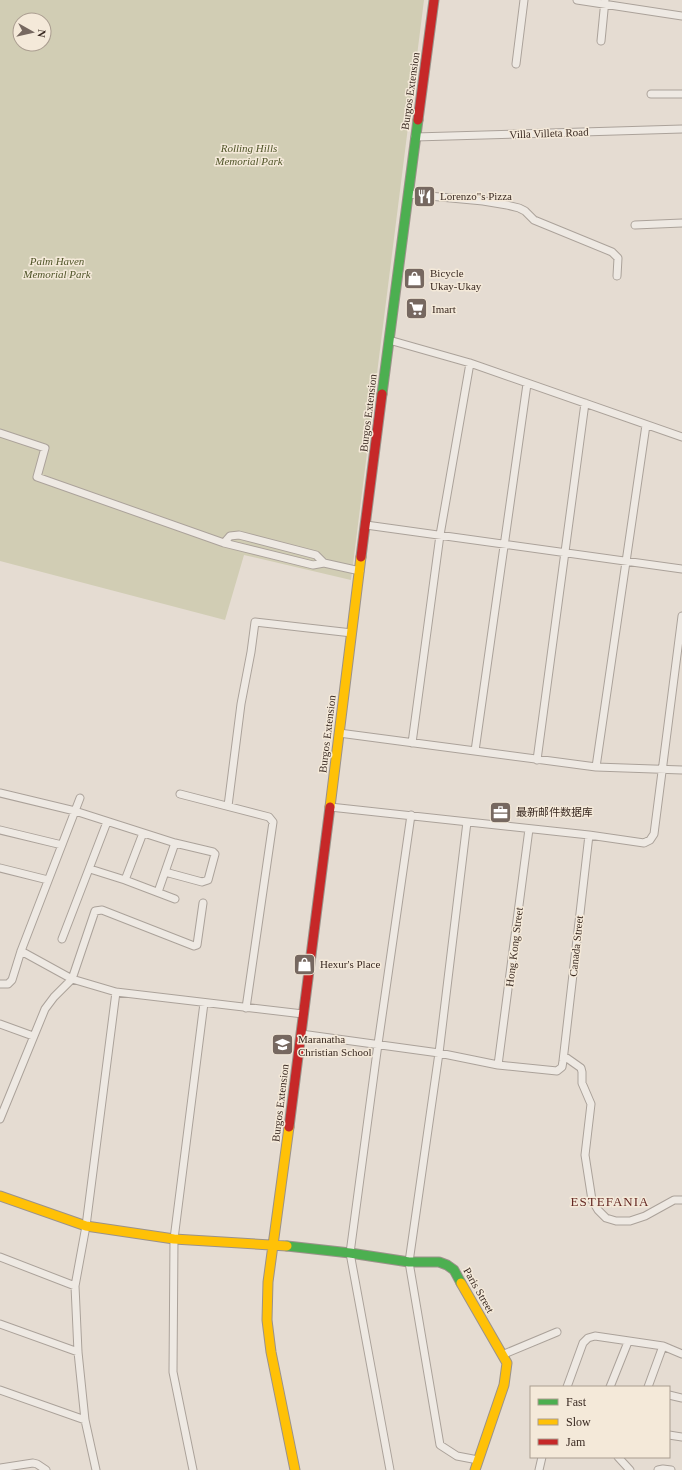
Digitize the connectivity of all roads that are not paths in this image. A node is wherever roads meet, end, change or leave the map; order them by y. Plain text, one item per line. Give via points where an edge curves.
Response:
1 (434, 0) edge
2 (524, 0) edge
3 (577, 0) edge
4 (605, 3) edge
5 (682, 16) edge
6 (601, 41) dead end
7 (516, 64) dead end
8 (651, 94) dead end
9 (682, 94) edge
10 (682, 129) edge
11 (415, 137) junction
12 (408, 194) junction
13 (682, 224) edge
14 (635, 225) dead end
15 (617, 276) dead end
16 (389, 340) junction
17 (470, 363) junction
18 (527, 384) junction
19 (585, 403) junction
20 (646, 425) junction
21 (0, 433) edge
22 (682, 437) edge
23 (366, 525) junction
24 (440, 535) junction
25 (224, 543) junction
26 (504, 544) junction
27 (566, 553) junction
28 (626, 561) junction
29 (324, 563) junction
30 (682, 569) edge
31 (360, 571) junction
32 (682, 616) edge
33 (352, 633) junction
34 (339, 734) junction
35 (412, 743) junction
36 (475, 751) junction
37 (537, 760) junction
38 (596, 767) junction
39 (663, 769) junction
40 (682, 770) edge
41 (0, 793) edge
42 (180, 794) dead end
43 (80, 798) dead end
44 (228, 806) junction
45 (330, 806) junction
46 (75, 811) junction
47 (411, 816) junction
48 (107, 822) junction
49 (467, 822) junction
50 (529, 828) junction
51 (0, 830) edge
52 (143, 833) junction
53 (589, 835) junction
54 (174, 843) junction
55 (62, 845) junction
56 (0, 868) edge
57 (90, 869) junction
58 (165, 872) junction
59 (48, 880) junction
60 (125, 880) junction
61 (158, 892) junction
62 (175, 899) dead end
63 (203, 903) dead end
64 (62, 939) dead end
65 (21, 951) junction
66 (72, 978) junction
67 (0, 984) edge
68 (116, 992) junction
69 (204, 1003) junction
70 (246, 1008) junction
71 (303, 1014) junction
72 (0, 1024) edge
73 (300, 1034) junction
74 (33, 1036) junction
75 (378, 1044) junction
76 (438, 1053) junction
77 (564, 1056) junction
78 (498, 1065) junction
79 (0, 1119) edge
80 (0, 1196) edge
81 (682, 1200) edge
82 (86, 1226) junction
83 (174, 1239) junction
84 (274, 1245) junction
85 (350, 1253) junction
86 (0, 1257) edge
87 (409, 1262) junction
88 (75, 1286) junction
89 (0, 1324) edge
90 (557, 1332) dead end
91 (628, 1342) junction
92 (663, 1346) junction
93 (78, 1352) junction
94 (682, 1354) edge
95 (502, 1355) junction
96 (567, 1386) edge
97 (610, 1386) edge
98 (648, 1386) edge
99 (0, 1390) edge
100 (670, 1395) edge
101 (682, 1398) edge
102 (84, 1420) junction
103 (670, 1435) edge
104 (682, 1437) edge
105 (542, 1458) edge
106 (621, 1458) edge
107 (478, 1460) junction
108 (0, 1468) edge
109 (46, 1470) edge
110 (96, 1470) edge
111 (193, 1470) edge
112 (295, 1470) edge
113 (390, 1470) edge
114 (475, 1470) edge
115 (538, 1470) edge
116 (630, 1470) edge
117 (658, 1470) edge
118 (671, 1470) edge

1 - 11 main road, Burgos Extension
2 - 7 street
3 - 4 street
4 - 5 street
4 - 6 street
8 - 9 street
10 - 11 street, Villa Villeta Road
11 - 12 main road, Burgos Extension
12 - 15 street via 483,201 519,208 534,220 612,252 618,258
12 - 16 main road, Burgos Extension
13 - 14 street
16 - 17 street
16 - 23 main road, Burgos Extension
17 - 18 street
17 - 24 street
18 - 19 street
18 - 26 street
19 - 20 street
19 - 27 street
20 - 22 street
20 - 28 street
21 - 25 street via 45,448 37,477
23 - 24 street
23 - 31 main road, Burgos Extension
24 - 26 street
24 - 35 street
25 - 29 street via 314,565
25 - 29 street via 230,536 239,535 316,555
26 - 27 street
26 - 36 street
27 - 28 street
27 - 37 street
28 - 30 street
28 - 38 street
29 - 31 street
31 - 33 main road, Burgos Extension
32 - 39 street
33 - 34 main road, Burgos Extension
33 - 44 street via 255,622
34 - 35 street
34 - 45 main road, Burgos Extension
35 - 36 street
36 - 37 street
37 - 38 street
38 - 39 street
39 - 40 street
39 - 53 street via 654,834 650,840 644,843
41 - 46 street
42 - 44 street
43 - 46 street
44 - 70 street via 269,818 273,822
45 - 47 street
45 - 71 main road, Burgos Extension
46 - 48 street
46 - 55 street
47 - 49 street
47 - 75 street
48 - 52 street
48 - 57 street
49 - 50 street
49 - 76 street
50 - 53 street
50 - 78 street, Hong Kong Street
51 - 55 street
52 - 54 street
52 - 60 street
53 - 77 street, Canada Street
54 - 58 street
54 - 58 street via 215,854 208,880 202,882
55 - 59 street
56 - 59 street
57 - 60 street
57 - 64 street
58 - 61 street
59 - 65 street
60 - 61 street
61 - 62 street
63 - 66 street via 197,945 194,946 102,910 95,911
65 - 66 street
65 - 67 street via 12,980 8,984
66 - 68 street
66 - 74 street via 45,1009
68 - 69 street
68 - 82 street
69 - 70 street
69 - 83 street
70 - 71 street
71 - 73 main road, Burgos Extension
72 - 74 street
73 - 75 street
73 - 84 main road, Burgos Extension
74 - 79 street
75 - 76 street
75 - 85 street
76 - 78 street
76 - 87 street
77 - 78 street via 562,1067 557,1071
77 - 81 street via 581,1068 582,1083 591,1104 585,1155 592,1200 598,1210 606,1218 630,1221 674,1200
80 - 82 main road, Paris Street
82 - 83 main road, Paris Street
82 - 88 street
83 - 84 main road, Paris Street
83 - 111 street via 173,1372
84 - 85 main road, Paris Street
84 - 112 main road, Burgos Extension via 268,1282 267,1320 270,1352
85 - 87 main road, Paris Street
85 - 113 street
86 - 88 street
87 - 95 main road, Paris Street via 439,1262 454,1270
87 - 107 street via 440,1445 457,1456
88 - 93 street
89 - 93 street
90 - 95 street
91 - 92 street
91 - 96 street via 595,1336 588,1338 583,1344
91 - 97 street
92 - 94 street
92 - 98 street
93 - 102 street
95 - 107 main road, Paris Street via 507,1363 504,1385
99 - 102 street
100 - 101 street
102 - 110 street
103 - 104 street
105 - 115 street
106 - 116 street
107 - 114 main road, Paris Street
108 - 109 street via 32,1463
117 - 118 street

